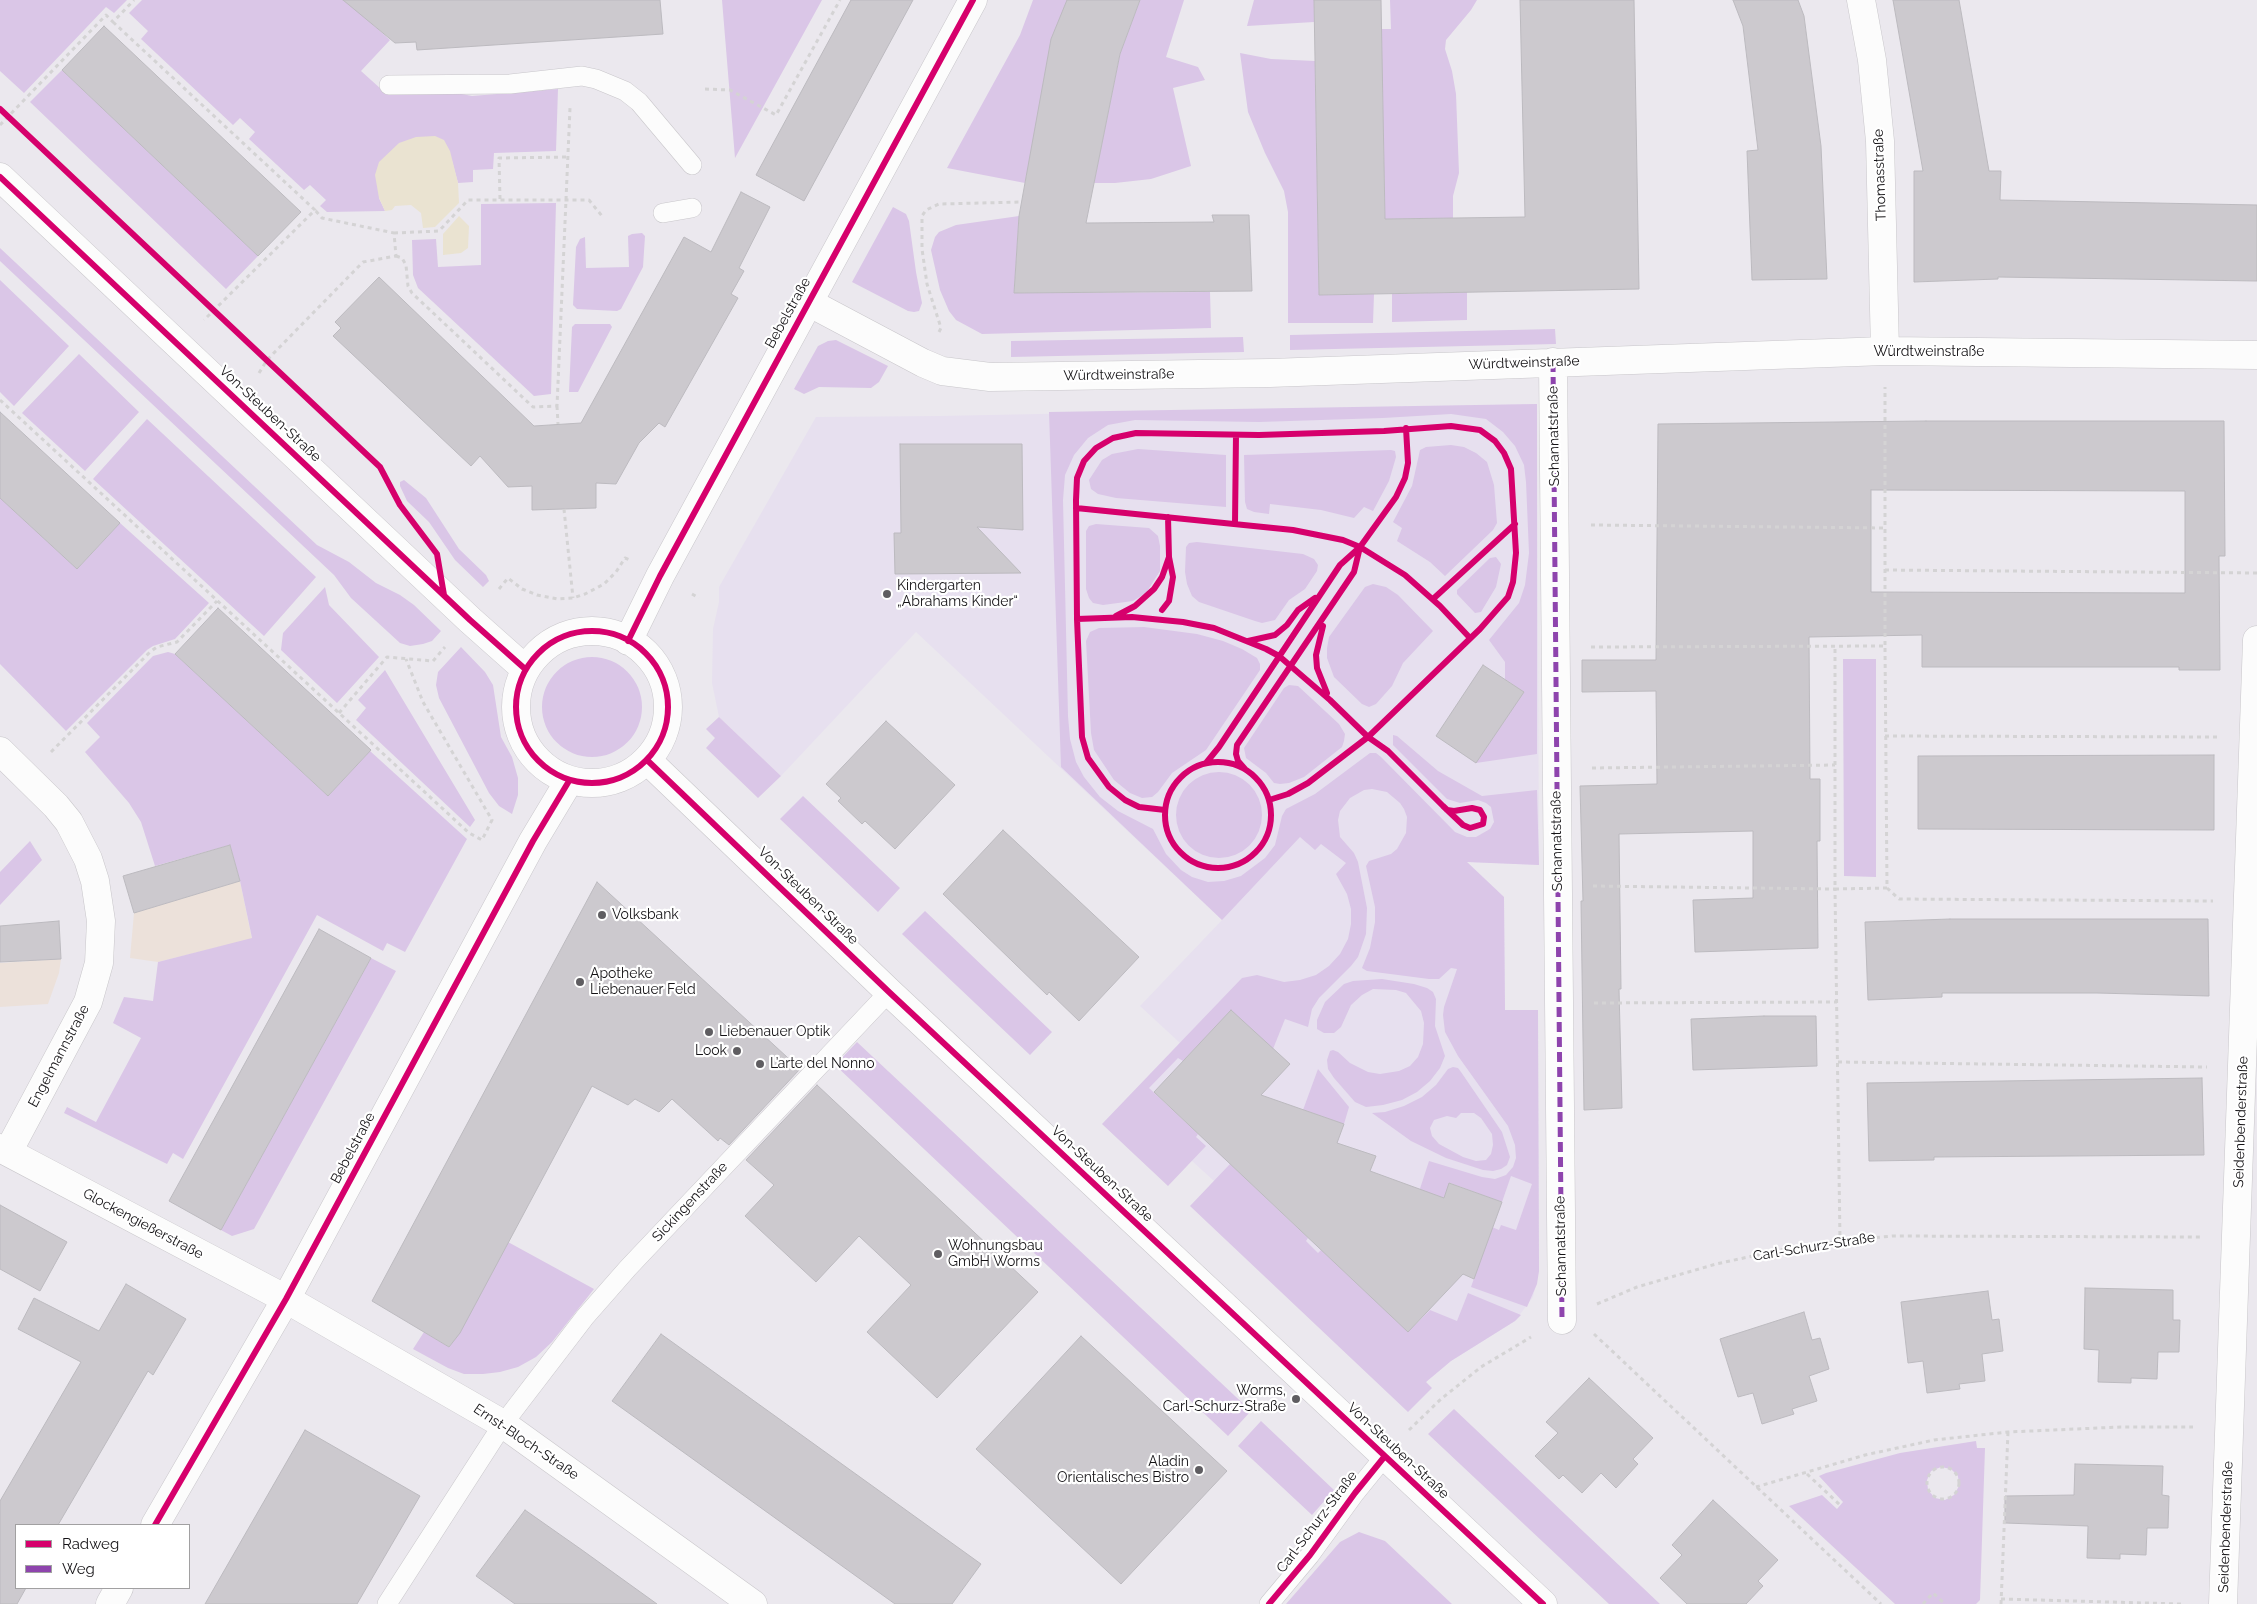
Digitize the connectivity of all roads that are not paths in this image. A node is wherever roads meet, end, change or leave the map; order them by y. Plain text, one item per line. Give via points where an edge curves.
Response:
1 (972, 0) edge
2 (1861, 0) edge
3 (389, 85) dead end
4 (692, 164) dead end
5 (0, 177) edge
6 (692, 208) dead end
7 (663, 213) dead end
8 (808, 302) junction
9 (1886, 351) junction
10 (2257, 355) edge
11 (1553, 362) junction
12 (2257, 640) edge
13 (628, 641) junction
14 (524, 668) junction
15 (0, 751) edge
16 (647, 760) junction
17 (569, 780) junction
18 (889, 992) junction
19 (4, 1150) edge
20 (286, 1299) junction
21 (1568, 1317) road end
22 (503, 1424) junction
23 (1385, 1456) junction
24 (157, 1524) edge
25 (119, 1589) edge
26 (110, 1604) edge
27 (387, 1604) edge
28 (753, 1604) edge
29 (1269, 1604) edge
30 (1542, 1604) edge
31 (2224, 1604) edge

1 - 8 street, Bebelstraße
2 - 9 street, Thomasstraße via 1872,60 1880,141
3 - 4 lane via 510,84 569,77 596,79 639,102
5 - 14 street, Von-Steuben-Straße
6 - 7 lane
8 - 11 street, Würdtweinstraße via 942,371 990,377 1270,373
8 - 13 street, Bebelstraße
9 - 10 street, Würdtweinstraße
9 - 11 street, Würdtweinstraße
11 - 21 street, Schannatstraße via 1558,1003
12 - 31 street, Seidenbenderstraße
13 - 14 street via 593,631 574,633 556,640
13 - 16 street via 647,655 660,674 668,696 663,734
14 - 17 street via 516,710 520,733 531,754 548,770
15 - 19 street, Engelmannstraße via 65,817 88,859 100,903 101,942 88,1002
16 - 17 street via 630,773 610,781 590,784
16 - 18 street, Von-Steuben-Straße
17 - 20 street, Bebelstraße
18 - 22 lane, Sickingenstraße via 628,1268 585,1317
18 - 23 street, Von-Steuben-Straße
19 - 20 street, Glockengießerstraße
20 - 22 street, Ernst-Bloch-Straße
20 - 24 street, Bebelstraße
22 - 27 lane, Sickingenstraße
22 - 28 street, Ernst-Bloch-Straße
23 - 29 lane, Carl-Schurz-Straße
23 - 30 street, Von-Steuben-Straße
25 - 26 street

